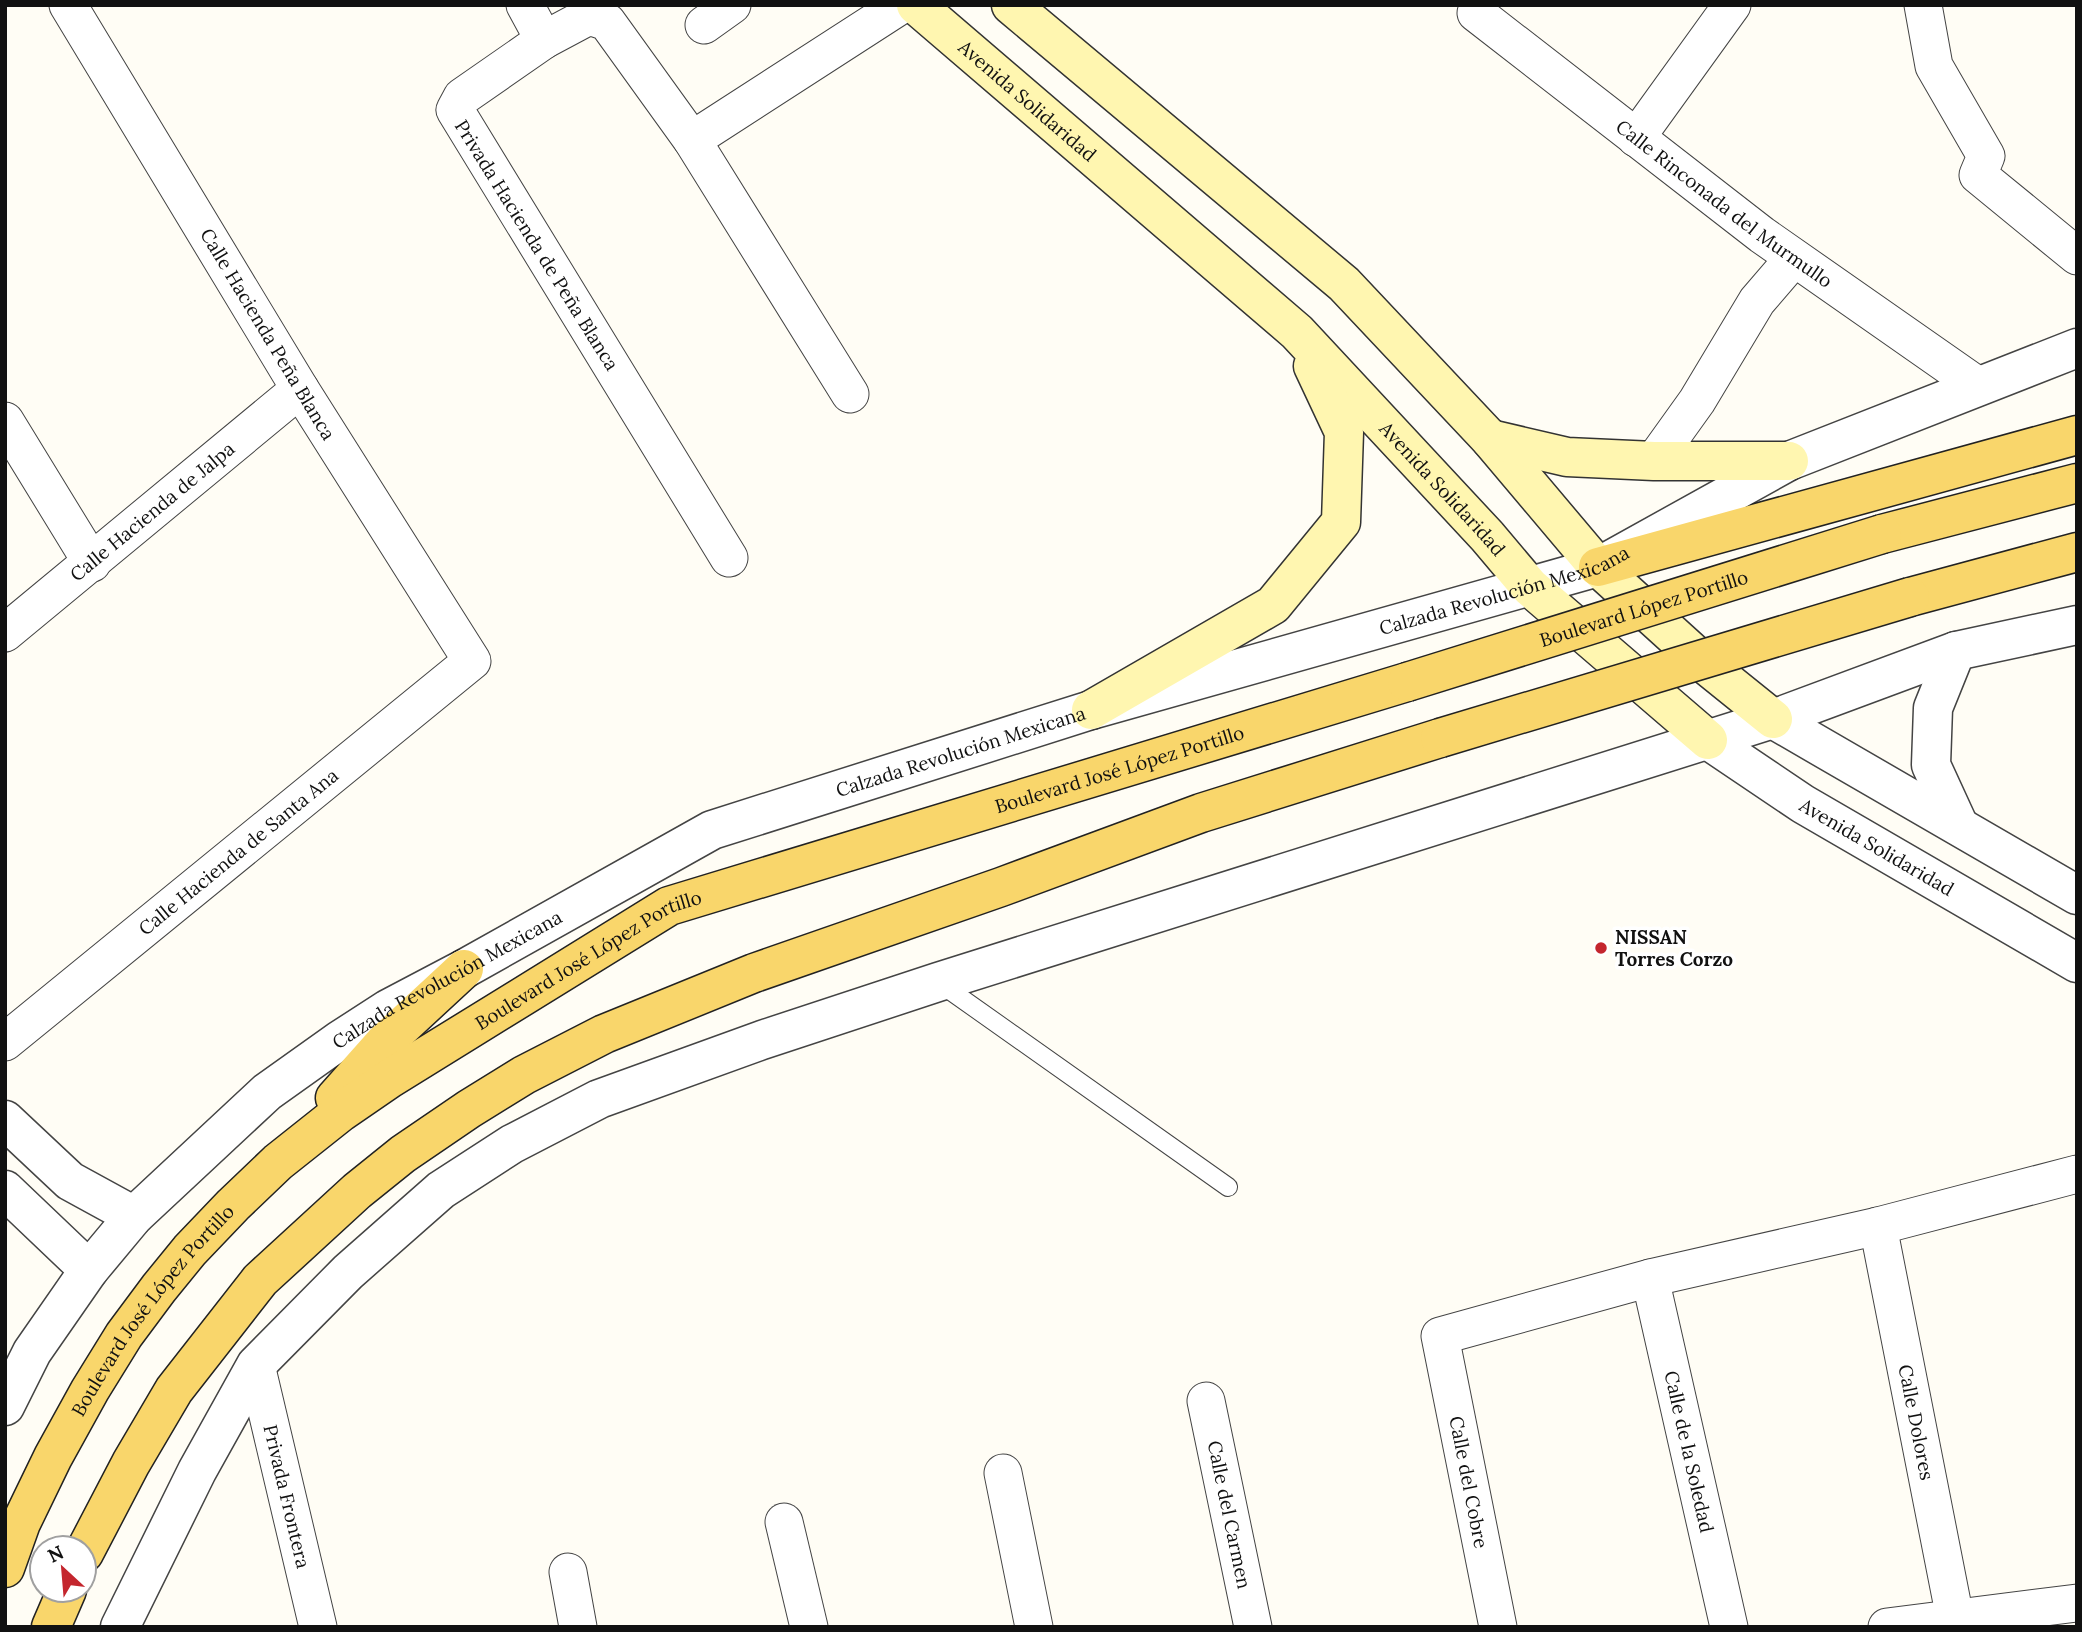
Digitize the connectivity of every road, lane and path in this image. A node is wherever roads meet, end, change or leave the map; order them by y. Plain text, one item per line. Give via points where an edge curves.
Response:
1 (68, 5) edge
2 (525, 5) edge
3 (901, 5) edge
4 (916, 5) edge
5 (1011, 5) edge
6 (1732, 5) edge
7 (1923, 5) edge
8 (1476, 13) dead end
9 (544, 40) junction
10 (1636, 138) junction
11 (692, 140) junction
12 (2077, 256) edge
13 (1794, 258) junction
14 (1297, 332) junction
15 (2077, 348) edge
16 (1978, 386) junction
17 (300, 389) junction
18 (850, 394) dead end
19 (5, 421) edge
20 (2077, 435) edge
21 (1490, 439) junction
22 (1654, 461) junction
23 (1789, 461) junction
24 (2077, 483) edge
25 (2077, 552) edge
26 (729, 558) dead end
27 (92, 563) junction
28 (1598, 567) junction
29 (1530, 587) junction
30 (2077, 625) edge
31 (5, 633) edge
32 (1956, 651) junction
33 (472, 661) joint
34 (1407, 682) joint
35 (1091, 710) junction
36 (1773, 719) junction
37 (1708, 740) junction
38 (1959, 826) junction
39 (2077, 895) edge
40 (2077, 963) edge
41 (464, 969) junction
42 (938, 982) junction
43 (5, 1042) edge
44 (5, 1120) edge
45 (278, 1162) junction
46 (2077, 1174) edge
47 (1228, 1188) dead end
48 (5, 1190) edge
49 (134, 1216) junction
50 (1878, 1226) junction
51 (89, 1270) junction
52 (1650, 1278) junction
53 (256, 1365) junction
54 (1206, 1401) dead end
55 (5, 1406) edge
56 (1003, 1473) dead end
57 (784, 1522) dead end
58 (94, 1534) edge
59 (5, 1568) edge
60 (568, 1572) dead end
61 (2077, 1603) edge
62 (61, 1604) edge
63 (1955, 1618) junction
64 (51, 1627) edge
65 (120, 1627) edge
66 (318, 1627) edge
67 (578, 1627) edge
68 (809, 1627) edge
69 (1034, 1627) edge
70 (1253, 1627) edge
71 (1498, 1627) edge
72 (1729, 1627) edge
73 (1888, 1627) edge

1 - 17 street, Calle Hacienda Peña Blanca
2 - 9 street
3 - 11 street
4 - 14 main road, Avenida Solidaridad
5 - 21 main road via 1344,284
6 - 10 street
7 - 12 street via 1934,66 1986,156 1978,175
8 - 10 street, Calle Rinconada del Murmullo
9 - 11 street, Privada Hacienda de Peña Blanca via 589,16 607,23
9 - 26 street, Privada Hacienda de Peña Blanca via 462,97 455,110
10 - 13 street, Calle Rinconada del Murmullo
11 - 18 street, Privada Hacienda de Peña Blanca
13 - 16 street, Calle Rinconada del Murmullo
13 - 22 street via 1757,301 1697,401
14 - 29 main road, Avenida Solidaridad
14 - 35 main road via 1344,432 1341,522 1273,605
15 - 16 street, Calzada Revolución Mexicana
16 - 23 street, Calzada Revolución Mexicana
17 - 27 street, Calle Hacienda de Jalpa
17 - 33 street, Calle Hacienda Peña Blanca
19 - 27 street
20 - 28 main road
21 - 22 main road via 1567,457
21 - 28 main road
22 - 23 main road
23 - 28 street, Calzada Revolución Mexicana
24 - 34 main road, Boulevard López Portillo, bridge via 1882,534
25 - 58 main road, bridge via 1910,597 1201,813 754,973 604,1034 524,1075 403,1154 260,1280 174,1390
27 - 31 street, Calle Hacienda de Jalpa
28 - 29 street, Calzada Revolución Mexicana
28 - 36 main road
29 - 35 street, Calzada Revolución Mexicana
29 - 37 main road, Avenida Solidaridad
30 - 32 street
32 - 36 street
32 - 38 street via 1933,708 1931,765
33 - 43 street, Calle Hacienda de Santa Ana
34 - 45 main road, Boulevard José López Portillo via 669,906 389,1079
35 - 41 street, Calzada Revolución Mexicana via 712,830
36 - 37 street
36 - 38 street
37 - 40 street, Avenida Solidaridad via 1803,804
37 - 42 street
38 - 39 street
41 - 45 main road via 383,1044
41 - 49 street, Calzada Revolución Mexicana via 388,1009 267,1092
42 - 47 lane
42 - 53 street via 599,1099 512,1144 431,1199 348,1272
44 - 49 street via 70,1181
45 - 59 main road, Boulevard José López Portillo via 190,1250 124,1335 53,1457
46 - 50 street
48 - 51 street
49 - 51 street, Calzada Revolución Mexicana
50 - 52 street
50 - 63 street, Calle Dolores
51 - 55 street, Calzada Revolución Mexicana via 32,1352
52 - 71 street, Calle del Cobre via 1440,1336
52 - 72 street, Calle de la Soledad
53 - 65 street via 197,1471
53 - 66 street, Privada Frontera
54 - 70 street, Calle del Carmen
56 - 69 street
57 - 68 street
60 - 67 street
61 - 63 street
62 - 64 main road
63 - 73 street

